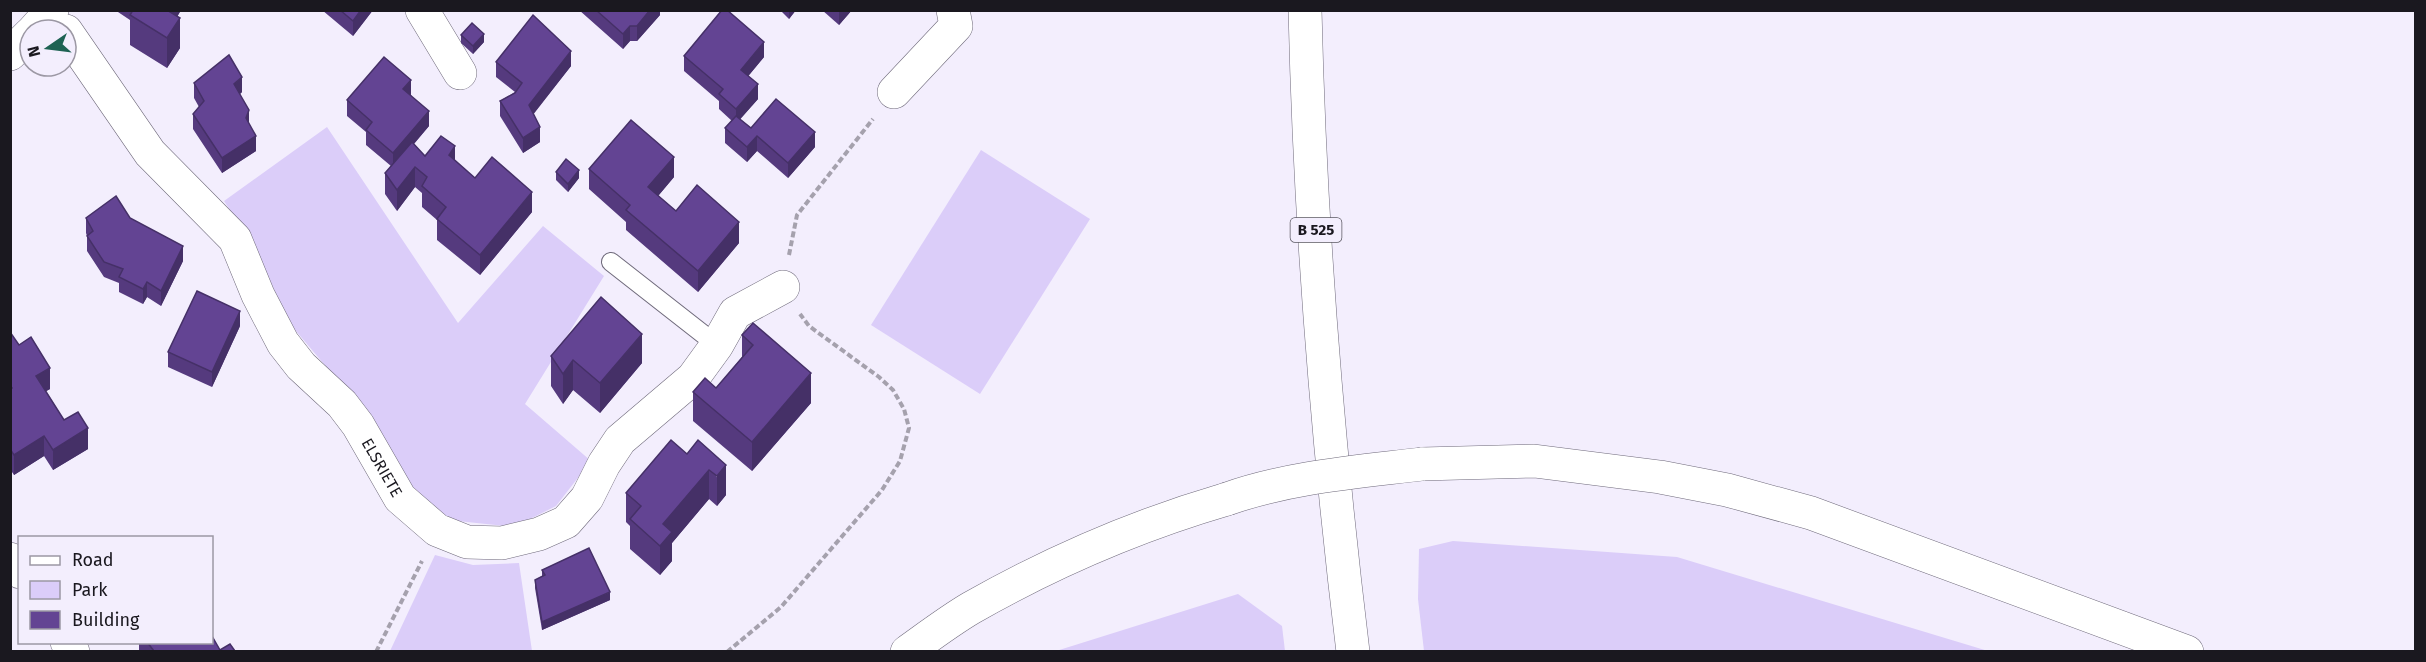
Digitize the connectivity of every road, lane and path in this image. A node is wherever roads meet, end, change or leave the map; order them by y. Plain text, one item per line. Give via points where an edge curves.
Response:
1 (422, 10) edge
2 (953, 10) edge
3 (1305, 10) edge
4 (78, 48) edge
5 (460, 73) dead end
6 (894, 92) joint
7 (611, 262) dead end
8 (783, 287) junction
9 (717, 345) junction
10 (438, 530) junction
11 (376, 651) edge
12 (727, 651) edge
13 (907, 651) edge
14 (1353, 651) edge
15 (2187, 651) edge

1 - 5 street
2 - 6 street via 956,26
3 - 14 street, B 525 via 1331,449
4 - 10 street, ELSRIETE via 150,153 235,239 283,343 348,411 400,498
6 - 8 path via 797,215
7 - 9 lane
8 - 9 street, ELSRIETE via 735,313
8 - 12 path via 809,326 893,390 909,428 900,461 882,490 781,607
9 - 10 street, ELSRIETE via 693,378 620,440 587,498 566,522 502,543 467,542
10 - 11 path
13 - 15 street, bridge via 970,609 1055,565 1174,514 1247,492 1319,477 1422,464 1534,461 1660,477 1811,513

